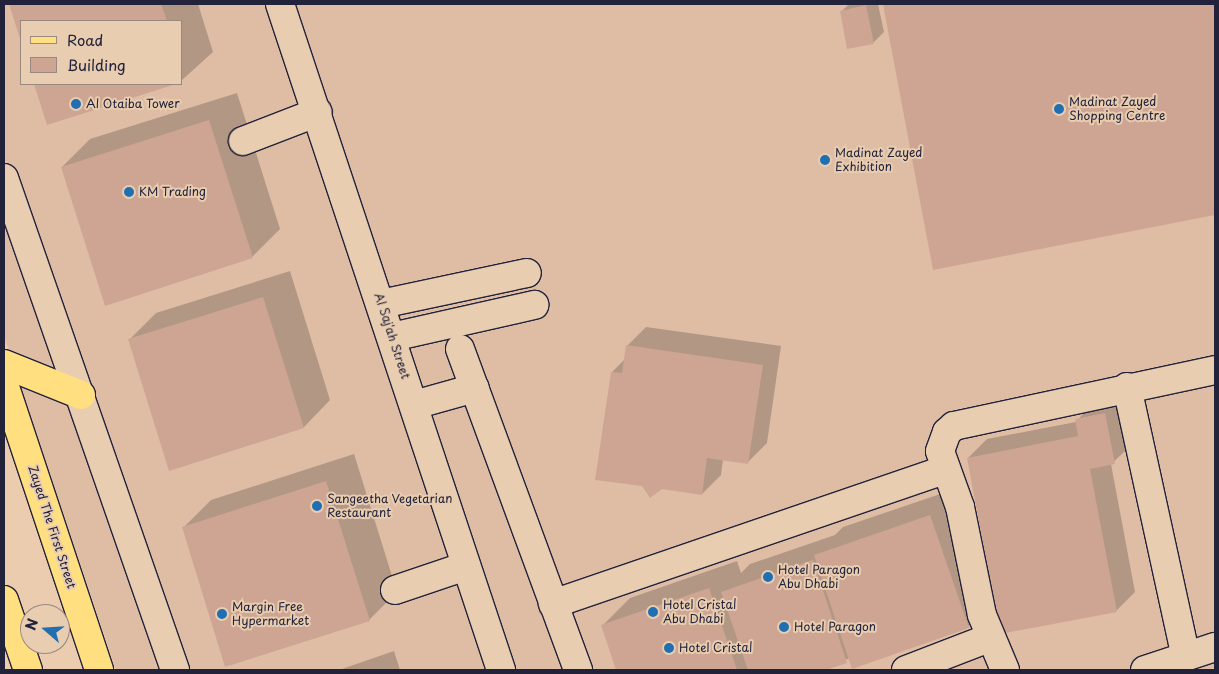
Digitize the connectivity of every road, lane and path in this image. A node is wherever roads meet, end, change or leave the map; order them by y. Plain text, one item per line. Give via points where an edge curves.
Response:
1 (280, 4) edge
2 (318, 112) junction
3 (243, 141) dead end
4 (4, 178) edge
5 (527, 273) dead end
6 (381, 304) junction
7 (534, 305) dead end
8 (392, 337) junction
9 (460, 349) dead end
10 (4, 364) edge
11 (1215, 370) edge
12 (4, 384) edge
13 (1128, 387) junction
14 (475, 388) junction
15 (81, 395) junction
16 (414, 405) junction
17 (945, 470) junction
18 (466, 566) junction
19 (395, 590) dead end
20 (4, 600) edge
21 (553, 604) junction
22 (989, 638) junction
23 (1215, 647) edge
24 (1186, 657) junction
25 (28, 670) edge
26 (99, 670) edge
27 (175, 670) edge
28 (501, 670) edge
29 (578, 670) edge
30 (906, 670) edge
31 (1005, 670) edge
32 (1145, 670) edge

1 - 2 street, Al Saj'ah Street
2 - 3 street
2 - 6 street, Al Saj'ah Street
4 - 15 street
5 - 6 street
6 - 8 street, Al Saj'ah Street
7 - 8 street
8 - 16 street, Al Saj'ah Street
9 - 14 street
10 - 15 main road
11 - 13 street
12 - 26 main road, Zayed The First Street
13 - 17 street via 954,426 941,440
13 - 24 street
14 - 16 street
14 - 21 street
15 - 27 street
16 - 18 street, Al Saj'ah Street
17 - 21 street
17 - 22 street via 960,507
18 - 19 street
18 - 28 street, Al Saj'ah Street
20 - 25 main road
21 - 29 street
22 - 30 street
22 - 31 street
23 - 24 street
24 - 32 street

